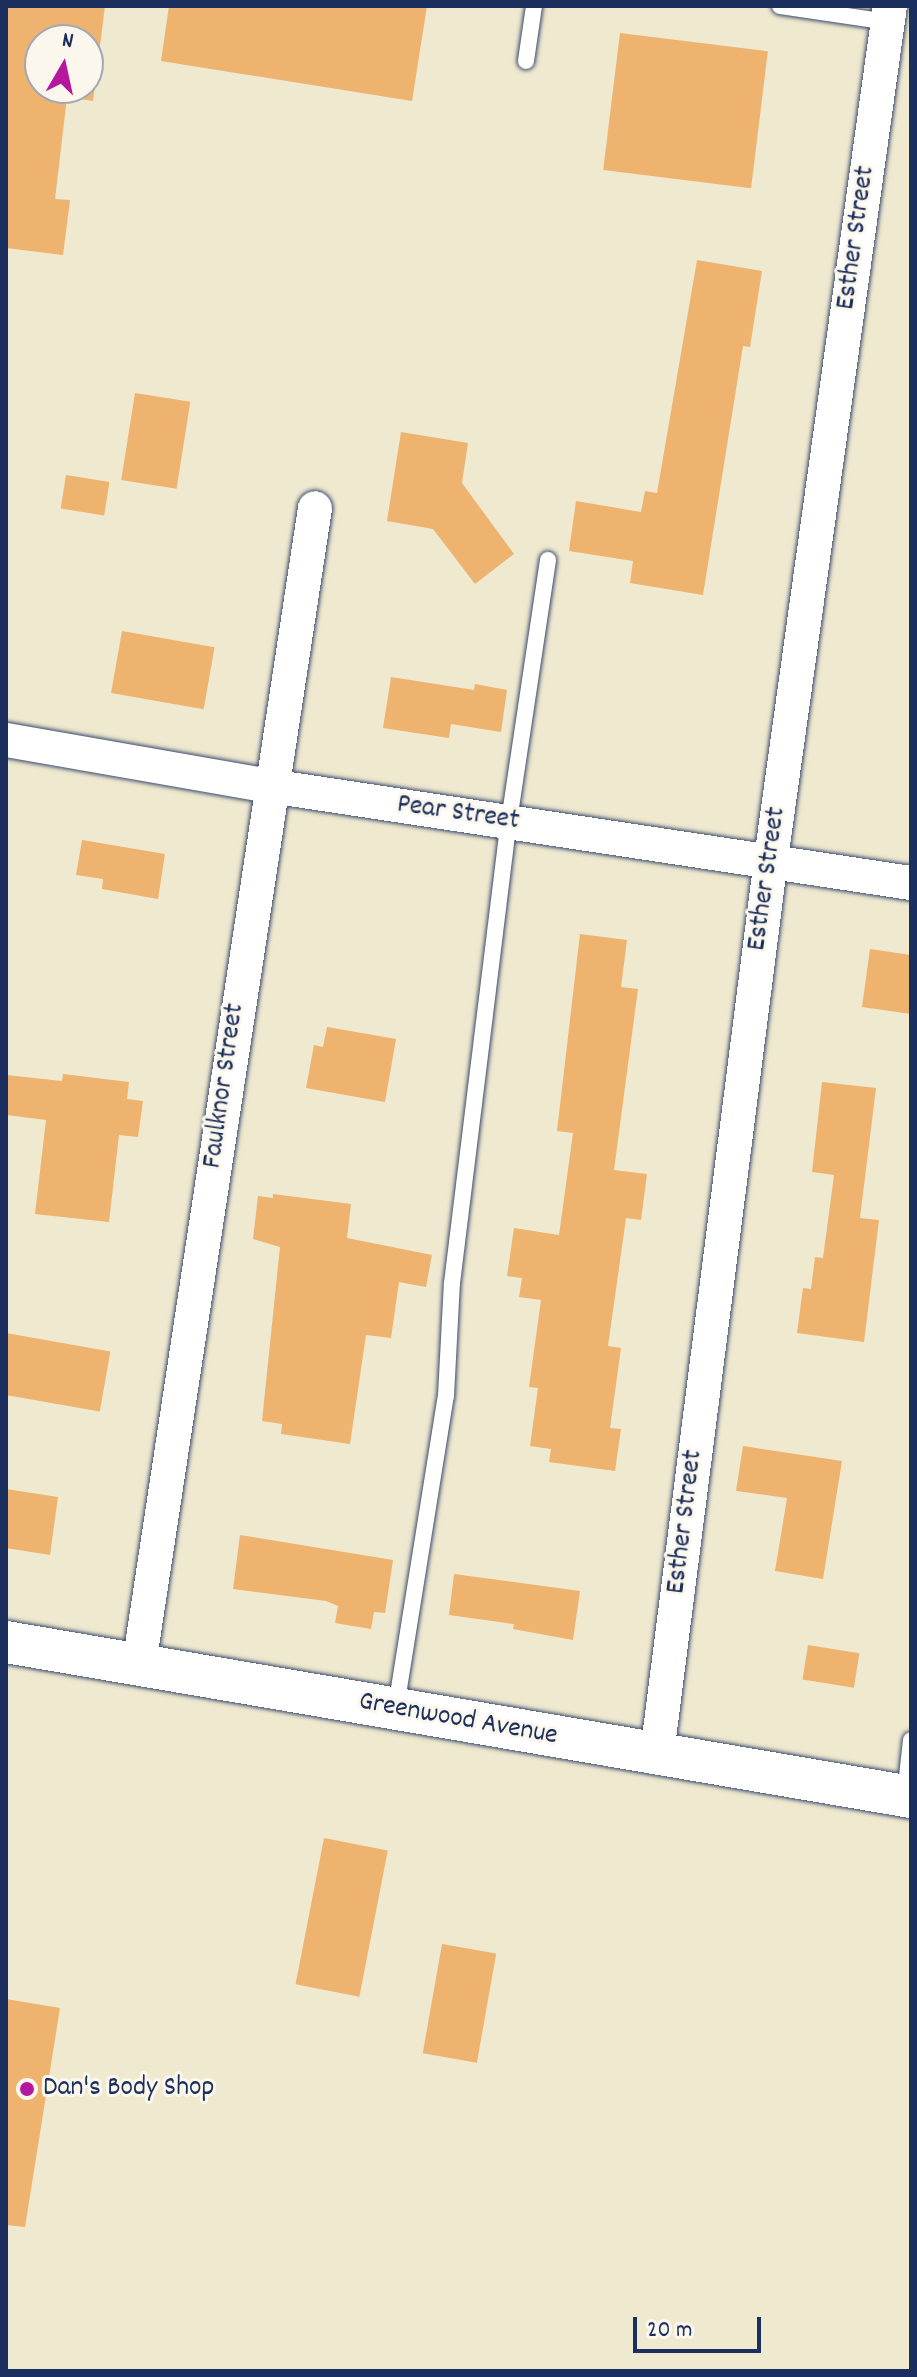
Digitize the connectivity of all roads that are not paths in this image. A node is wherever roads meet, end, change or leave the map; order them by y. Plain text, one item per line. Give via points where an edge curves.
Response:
1 (534, 6) edge
2 (778, 6) edge
3 (889, 14) edge
4 (526, 61) dead end
5 (315, 508) dead end
6 (548, 560) dead end
7 (7, 746) edge
8 (270, 786) junction
9 (509, 821) junction
10 (771, 859) junction
11 (911, 883) edge
12 (6, 1642) edge
13 (139, 1665) junction
14 (395, 1709) junction
15 (911, 1740) edge
16 (657, 1754) junction
17 (908, 1797) edge

1 - 4 lane
2 - 3 lane
3 - 10 street, Esther Street
5 - 8 street, Faulknor Street
6 - 9 lane
7 - 8 street, Pear Street
8 - 9 street, Pear Street
8 - 13 street, Faulknor Street
9 - 10 street, Pear Street
9 - 14 lane via 452,1283 446,1396
10 - 11 street, Pear Street
10 - 16 street, Esther Street
12 - 13 street, Greenwood Avenue
13 - 14 street, Greenwood Avenue
14 - 16 street, Greenwood Avenue
15 - 17 lane
16 - 17 street, Greenwood Avenue

